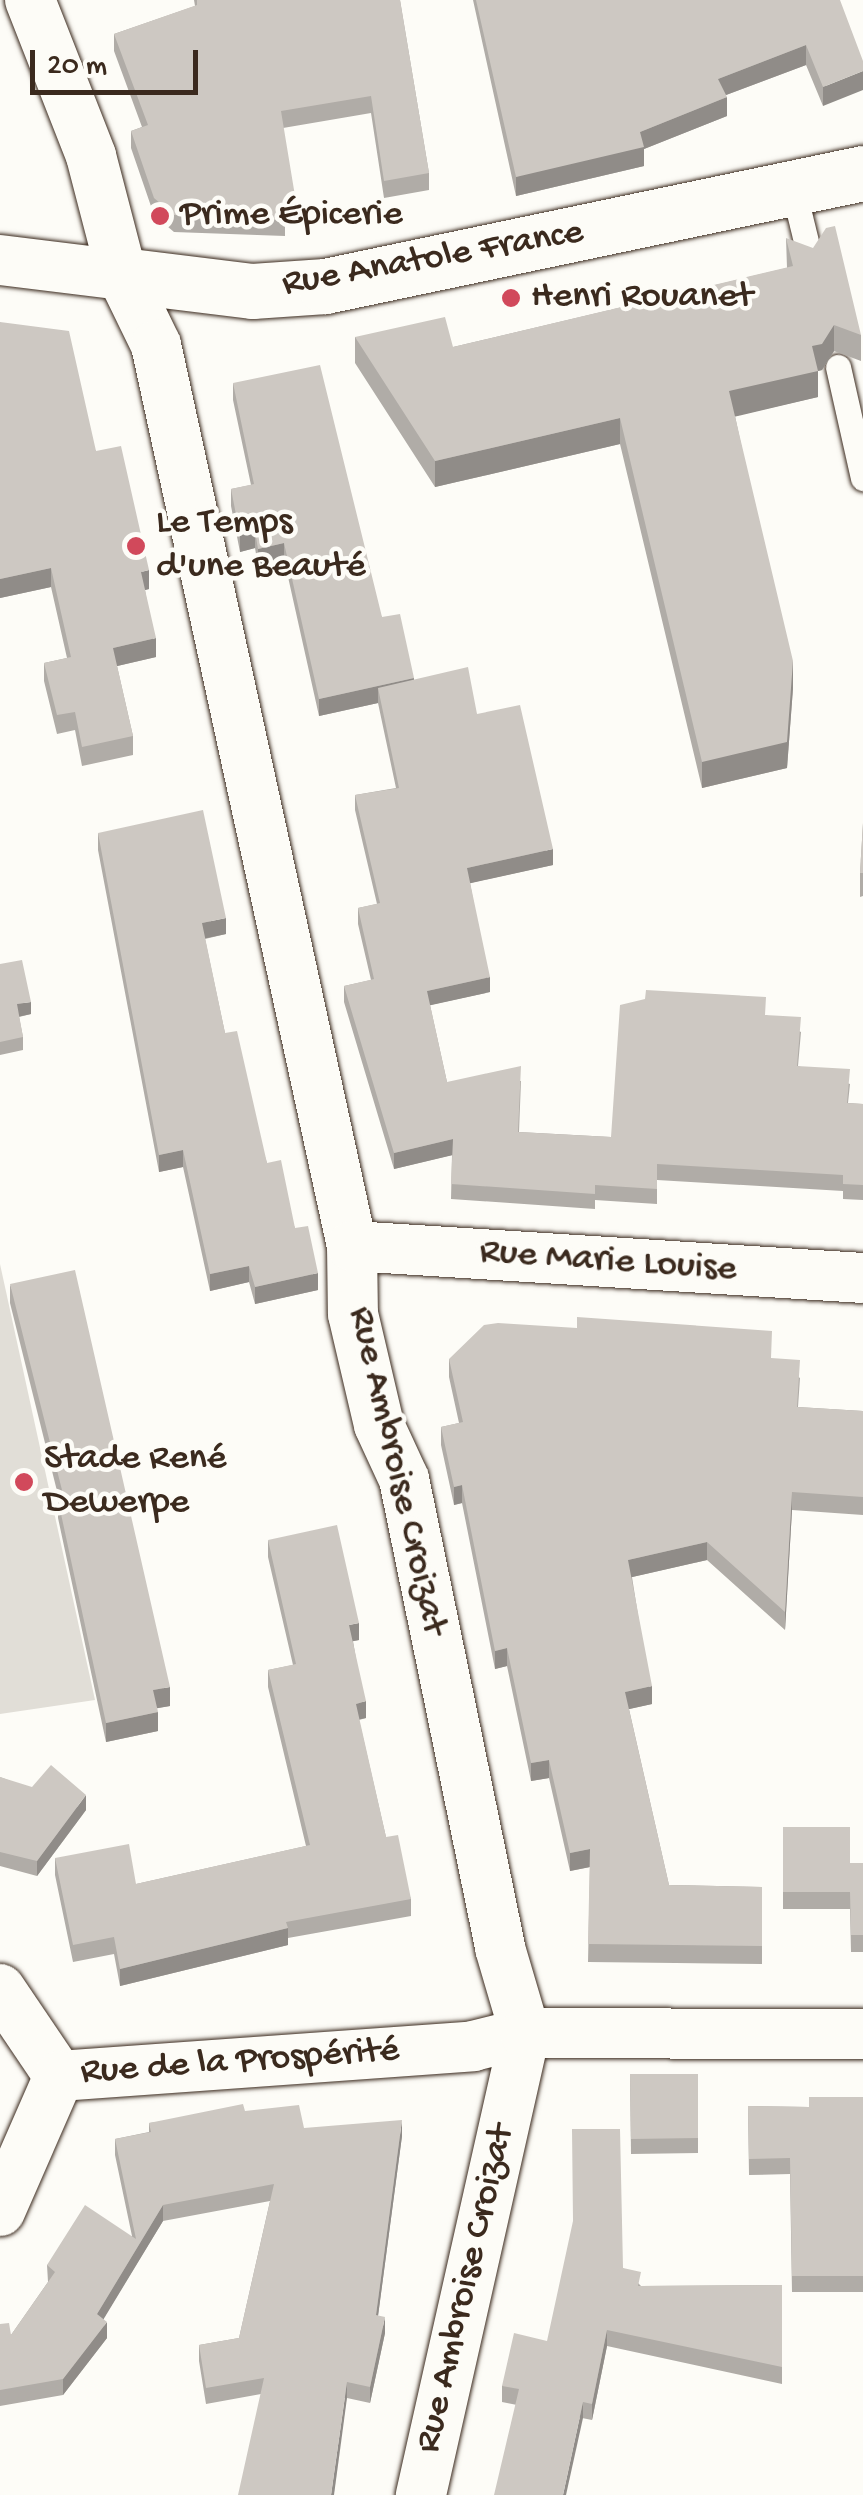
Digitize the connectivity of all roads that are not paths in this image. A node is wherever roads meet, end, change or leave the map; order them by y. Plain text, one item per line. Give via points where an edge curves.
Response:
1 (30, 0) edge
2 (863, 173) edge
3 (792, 188) junction
4 (810, 258) edge
5 (0, 260) edge
6 (122, 274) junction
7 (838, 366) edge
8 (863, 478) edge
9 (352, 1246) junction
10 (863, 1278) edge
11 (0, 1989) edge
12 (524, 2033) junction
13 (863, 2034) edge
14 (59, 2076) junction
15 (0, 2210) edge
16 (420, 2495) edge

1 - 6 street, Rue Ambroise Croizat via 91,156
2 - 3 main road, Rue Anatole France
3 - 4 lane
3 - 6 main road, Rue Anatole France via 325,286 252,292
5 - 6 street, Rue Anatole France
6 - 9 street, Rue Ambroise Croizat via 156,345
7 - 8 lane
9 - 10 street, Rue Marie Louise
9 - 12 street, Rue Ambroise Croizat via 353,1314 379,1424 404,1478 500,1948
11 - 14 street, Rue de la Prospérité
12 - 13 street, Rue de la Prospérité
12 - 14 street, Rue de la Prospérité via 473,2046
12 - 16 street, Rue Ambroise Croizat
14 - 15 street

